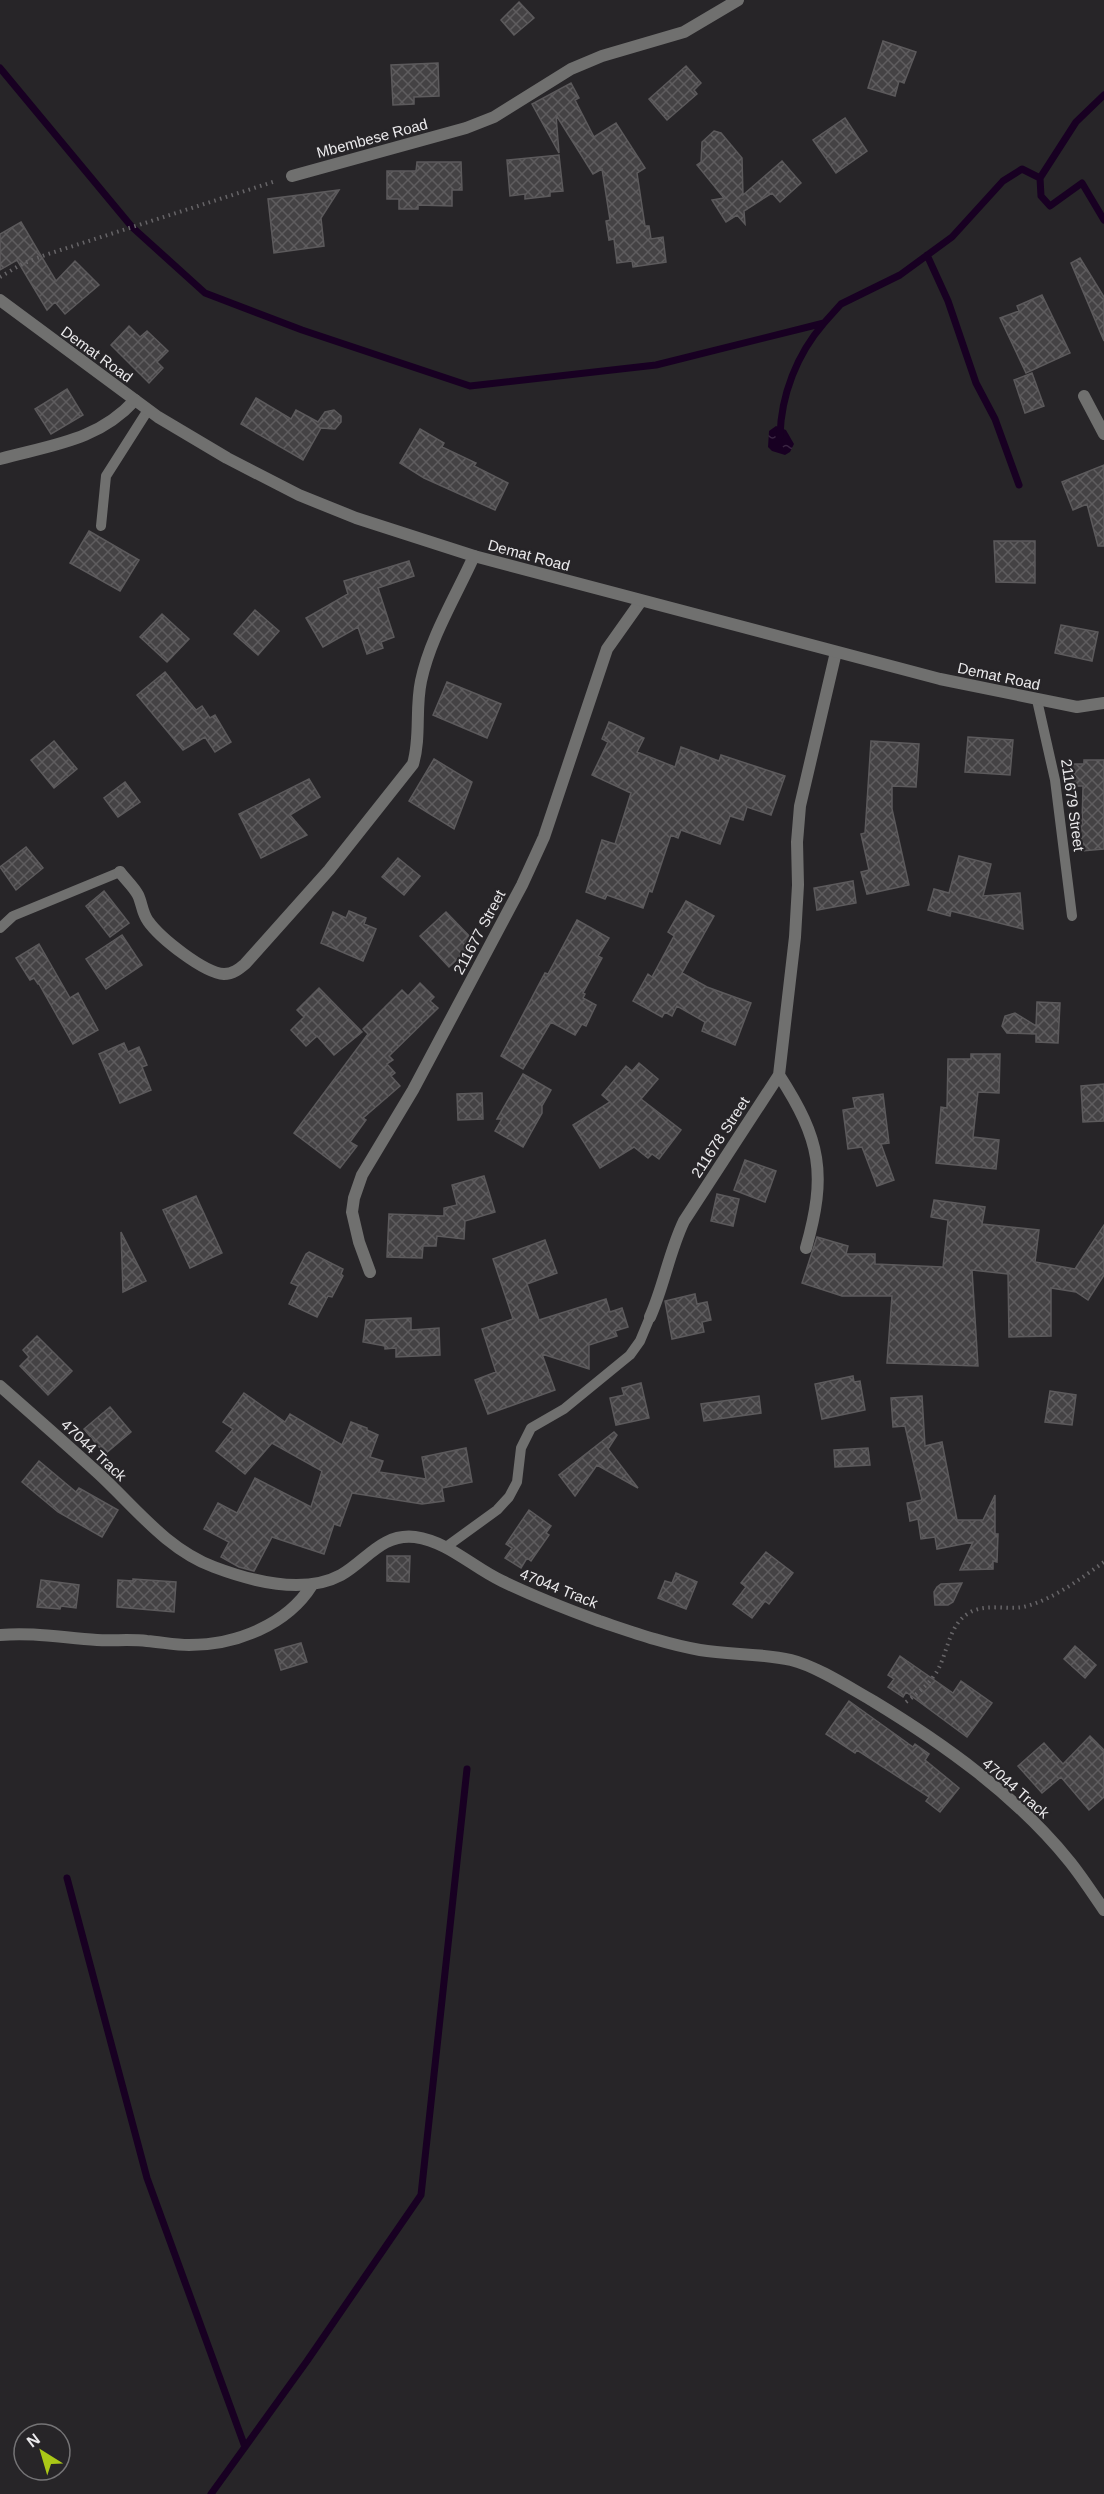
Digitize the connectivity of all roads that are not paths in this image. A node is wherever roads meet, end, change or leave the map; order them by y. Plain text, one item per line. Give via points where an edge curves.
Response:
1 (738, 0) edge
2 (292, 176) road end
3 (0, 300) edge
4 (1084, 396) dead end
5 (135, 400) junction
6 (148, 410) junction
7 (1104, 434) edge
8 (0, 459) edge
9 (101, 526) dead end
10 (474, 556) junction
11 (641, 601) junction
12 (836, 652) junction
13 (1037, 700) junction
14 (1104, 703) edge
15 (120, 873) joint
16 (1072, 916) dead end
17 (0, 928) edge
18 (779, 1075) junction
19 (806, 1248) dead end
20 (370, 1272) dead end
21 (650, 1317) joint
22 (0, 1386) edge
23 (446, 1546) junction
24 (312, 1585) junction
25 (0, 1635) edge
26 (1104, 1910) edge

1 - 2 street, Mbembese Road via 684,32 571,69 494,117
3 - 5 street, Demat Road
4 - 7 street
5 - 6 street, Demat Road
5 - 8 street via 122,415 99,430
6 - 9 lane via 106,476
6 - 10 street, Demat Road via 227,458 299,495
10 - 11 street, Demat Road
10 - 15 street via 421,679 412,764 329,870 245,964 224,974 207,970 146,919 137,893
11 - 12 street, Demat Road
11 - 20 street, 211677 Street via 607,649 544,837 522,885 413,1090 362,1175 352,1212
12 - 13 street, Demat Road
12 - 18 street, 211678 Street via 800,806 794,948
13 - 14 street, Demat Road via 1077,707
13 - 16 lane, 211679 Street via 1056,780
15 - 17 lane via 13,916
18 - 19 street via 817,1152 816,1213
18 - 21 street, 211678 Street via 684,1221 672,1245
21 - 23 lane, 211678 Street via 630,1355 564,1409 531,1428 521,1448 518,1482 509,1497
22 - 24 street, 47044 Track via 187,1556 250,1579
23 - 24 street, 47044 Track via 413,1537 393,1539 370,1551 341,1575
23 - 26 street, 47044 Track via 499,1580 597,1620 701,1650 793,1660 844,1684 955,1755 1038,1826
24 - 25 street via 303,1600 286,1615 266,1627 218,1642 189,1645 42,1634

